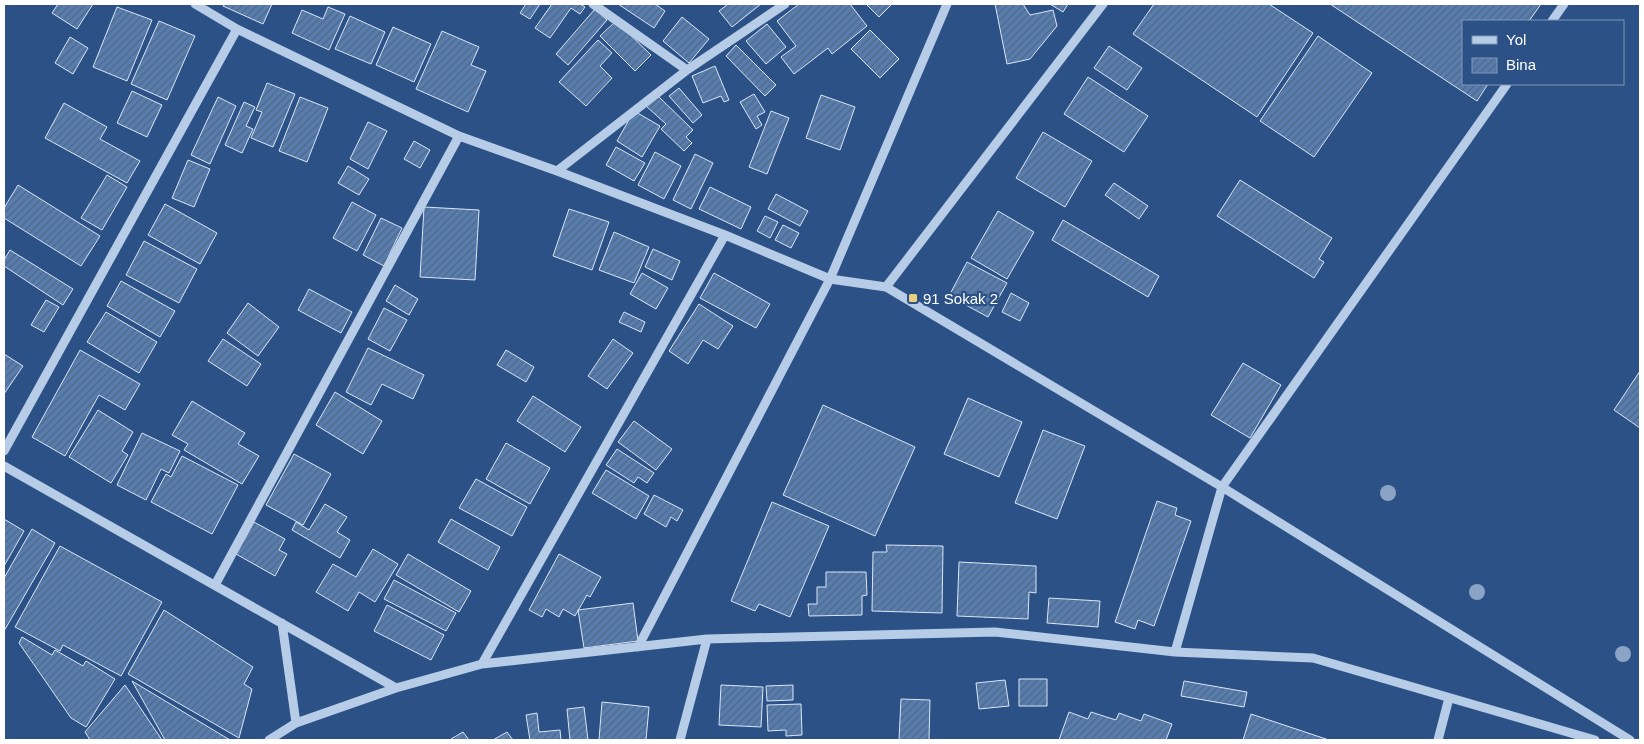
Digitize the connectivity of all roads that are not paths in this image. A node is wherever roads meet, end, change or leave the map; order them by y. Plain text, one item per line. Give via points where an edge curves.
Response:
1 (195, 4) edge
2 (593, 4) edge
3 (785, 4) edge
4 (947, 4) edge
5 (1102, 4) edge
6 (1564, 4) edge
7 (1553, 20) edge
8 (236, 29) junction
9 (688, 70) junction
10 (1506, 85) edge
11 (459, 136) junction
12 (557, 171) junction
13 (725, 235) junction
14 (830, 279) junction
15 (886, 288) junction
16 (4, 451) edge
17 (4, 466) edge
18 (1222, 486) junction
19 (215, 585) junction
20 (282, 623) junction
21 (707, 639) junction
22 (638, 647) junction
23 (1175, 652) junction
24 (482, 664) junction
25 (396, 688) junction
26 (1449, 698) junction
27 (296, 723) junction
28 (269, 740) edge
29 (680, 740) edge
30 (1438, 740) edge
31 (1595, 740) edge
32 (1630, 740) edge

1 - 8 street
2 - 9 street
3 - 9 street
4 - 14 street
5 - 15 street
6 - 7 street
8 - 11 street
8 - 16 street
9 - 12 street
10 - 18 street
11 - 12 street
11 - 19 street
12 - 13 street
13 - 14 street
13 - 24 street
14 - 15 street
14 - 22 street
15 - 18 street
17 - 19 street
18 - 23 street
18 - 32 street
19 - 20 street
20 - 25 street
20 - 27 street
21 - 22 street
21 - 23 street via 995,632
21 - 29 street
22 - 24 street
23 - 26 street via 1313,658
24 - 25 street
25 - 27 street
26 - 30 street
26 - 31 street
27 - 28 street

